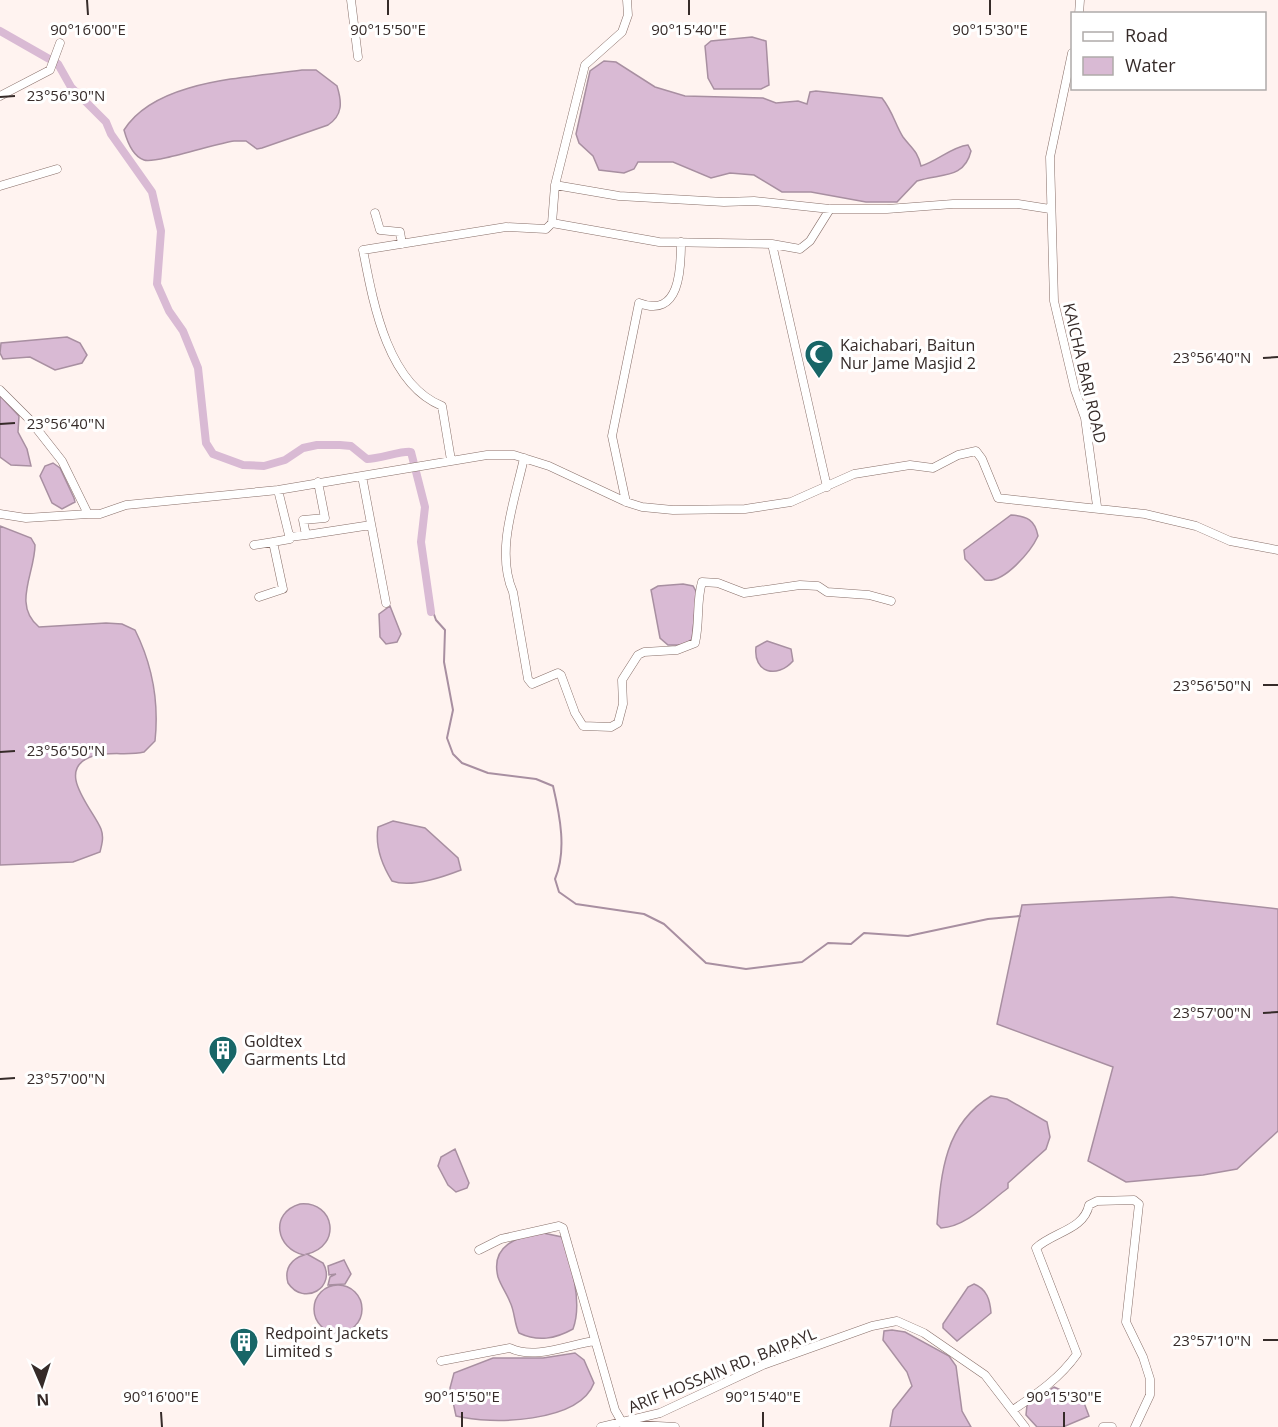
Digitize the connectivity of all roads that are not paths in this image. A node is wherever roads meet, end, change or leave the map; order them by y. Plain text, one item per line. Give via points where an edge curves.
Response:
1 (351, 0) edge
2 (627, 0) edge
3 (60, 43) dead end
4 (358, 57) dead end
5 (1071, 58) edge
6 (0, 96) edge
7 (57, 169) dead end
8 (555, 185) junction
9 (0, 186) edge
10 (830, 209) junction
11 (1050, 209) junction
12 (375, 213) dead end
13 (552, 223) junction
14 (681, 242) junction
15 (402, 244) junction
16 (772, 244) junction
17 (0, 390) edge
18 (524, 458) junction
19 (451, 460) junction
20 (362, 476) junction
21 (318, 482) junction
22 (827, 487) junction
23 (278, 490) junction
24 (626, 502) junction
25 (1097, 507) junction
26 (0, 514) edge
27 (88, 514) junction
28 (371, 525) junction
29 (306, 535) junction
30 (289, 537) junction
31 (273, 542) junction
32 (254, 544) dead end
33 (1278, 550) edge
34 (259, 597) dead end
35 (891, 601) dead end
36 (386, 603) dead end
37 (479, 1250) dead end
38 (594, 1341) junction
39 (441, 1361) dead end
40 (1013, 1410) junction
41 (623, 1424) junction
42 (656, 1426) edge
43 (601, 1427) edge
44 (675, 1427) edge
45 (1025, 1427) edge
46 (1103, 1427) edge
47 (1112, 1427) edge
48 (1135, 1427) edge

1 - 4 street
2 - 8 street via 628,15 622,32 585,65
3 - 6 street via 50,70
5 - 11 street, KAICHA BARI ROAD via 1050,157
7 - 9 street
8 - 10 street via 619,196 754,201
8 - 13 street
10 - 11 street via 1018,204
10 - 16 street via 810,241 800,249
11 - 25 street, KAICHA BARI ROAD via 1054,301 1085,418
12 - 15 street via 380,230 400,232
13 - 14 street via 659,242
13 - 15 street via 542,231 506,227
14 - 16 street
14 - 24 street via 681,277 674,292 663,305 651,308 639,303 632,330 612,436
15 - 19 street via 363,250 369,282 383,335 394,356 425,398 442,406
16 - 22 street
17 - 27 street via 62,461
18 - 19 street via 487,455
18 - 24 street
18 - 35 street via 506,541 508,581 528,679 532,684 561,675 583,726 611,727 618,723 623,704 622,680 638,655 677,650 695,643 702,582 718,583 744,593 818,586 827,592
19 - 20 street
20 - 21 street
20 - 28 street
21 - 23 street
21 - 29 street via 325,518 303,520
22 - 24 street via 791,502 745,509 673,510
22 - 25 street via 854,474 910,465 933,468 976,451 998,498
23 - 27 street via 126,505
23 - 30 street
25 - 33 street via 1196,526 1230,540
26 - 27 street via 26,519
28 - 29 street
28 - 36 street
29 - 30 street
30 - 31 street
31 - 32 street
31 - 34 street via 283,589
37 - 38 street via 501,1239 563,1228
38 - 39 street via 538,1353 520,1353 510,1348
38 - 41 street
40 - 41 street, ARIF HOSSAIN RD, BAIPAYL via 985,1375 924,1333 897,1322 872,1326 763,1365 660,1413
40 - 45 street, ARIF HOSSAIN RD, BAIPAYL
40 - 48 street via 1048,1386 1077,1354 1036,1248 1048,1237 1078,1224 1086,1216 1089,1204 1134,1200 1139,1204 1126,1322 1150,1379 1150,1395
41 - 42 street
41 - 43 street, ARIF HOSSAIN RD, BAIPAYL
42 - 44 street
46 - 47 street

